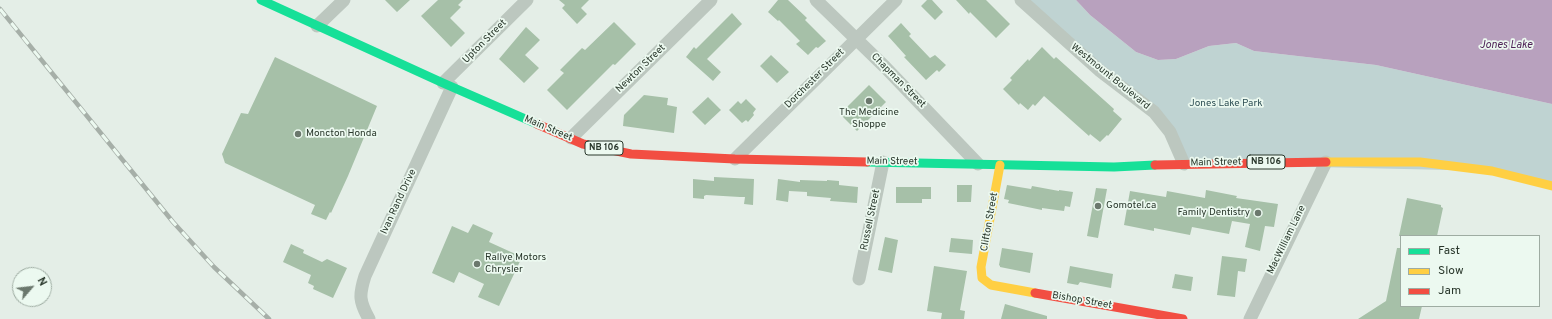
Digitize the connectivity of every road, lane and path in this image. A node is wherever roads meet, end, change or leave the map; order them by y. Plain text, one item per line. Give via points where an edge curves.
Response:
1 (261, 0) edge
2 (344, 0) edge
3 (527, 0) edge
4 (711, 0) edge
5 (816, 0) edge
6 (896, 0) edge
7 (1021, 0) edge
8 (317, 26) junction
9 (855, 39) junction
10 (448, 85) junction
11 (570, 138) junction
12 (735, 159) junction
13 (883, 162) junction
14 (1326, 162) junction
15 (978, 164) junction
16 (1184, 164) junction
17 (1000, 165) junction
18 (1552, 186) edge
19 (982, 278) joint
20 (859, 279) dead end
21 (369, 319) edge
22 (1183, 319) edge
23 (1250, 319) edge

1 - 8 main road, Main Street / NB 106
2 - 8 street
3 - 10 street, Upton Street
4 - 11 street, Newton Street
5 - 9 street, Chapman Street
6 - 9 street, Dorchester Street
7 - 16 street, Westmount Boulevard via 1099,70 1154,112 1170,132
8 - 10 main road, Main Street / NB 106
9 - 12 street, Dorchester Street
9 - 15 street, Chapman Street
10 - 11 main road, Main Street / NB 106
10 - 21 street, Ivan Rand Drive via 364,276 360,297
11 - 12 main road, Main Street / NB 106 via 583,144 631,154
12 - 13 main road, Main Street / NB 106
13 - 15 main road, Main Street / NB 106
13 - 20 street, Russell Street
14 - 16 main road, Main Street / NB 106
14 - 18 main road, Main Street / NB 106 via 1420,162 1492,171
14 - 23 street, MacWilliam Lane
15 - 17 main road, Main Street / NB 106
16 - 17 main road, Main Street / NB 106 via 1114,167
17 - 19 main road, Clifton Street via 981,267
19 - 22 main road, Bishop Street via 991,285

